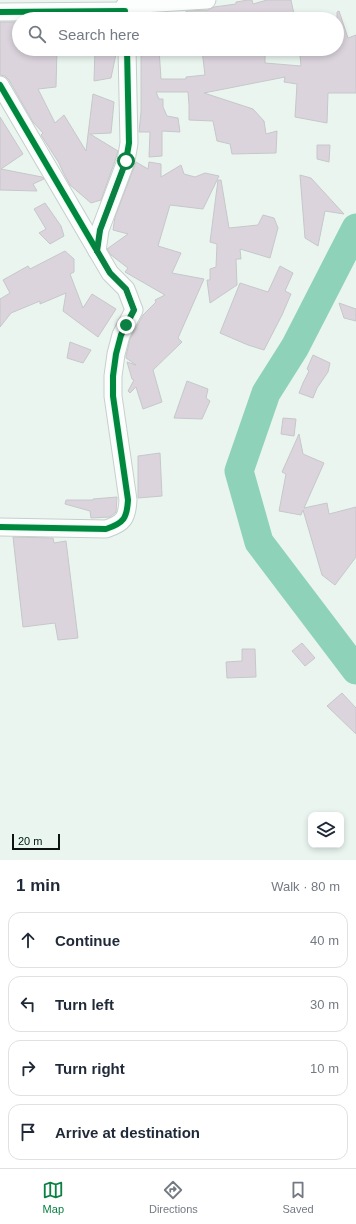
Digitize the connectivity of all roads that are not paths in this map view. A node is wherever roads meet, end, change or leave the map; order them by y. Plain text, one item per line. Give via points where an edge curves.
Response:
1 (207, 0) edge
2 (125, 9) edge
3 (0, 12) edge
4 (127, 56) edge
5 (0, 85) edge
6 (97, 251) junction
7 (0, 527) edge

1 - 2 street
2 - 3 street
4 - 6 street via 129,143 126,161 100,230
5 - 6 street
6 - 7 street via 110,273 126,289 134,310 121,335 113,376 113,396 128,512 117,525 106,529

